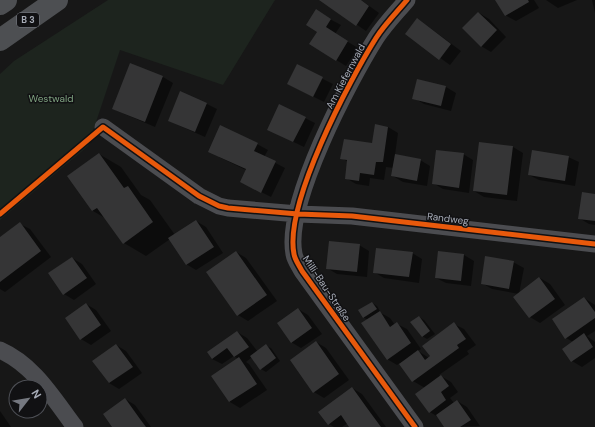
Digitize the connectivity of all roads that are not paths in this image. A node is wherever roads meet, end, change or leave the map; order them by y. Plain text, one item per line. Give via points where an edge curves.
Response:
1 (6, 0) edge
2 (57, 0) edge
3 (407, 0) edge
4 (0, 4) edge
5 (0, 40) edge
6 (103, 127) dead end
7 (298, 214) junction
8 (595, 244) edge
9 (0, 350) edge
10 (75, 427) edge
11 (415, 427) edge

1 - 4 main road
2 - 5 main road, B 3
3 - 7 street, Am Kiefernwald via 377,37 335,115 312,166
6 - 7 street via 199,196 219,206 236,210
7 - 8 street, Randweg via 352,216
7 - 11 street, Milli-Bau-Straße via 293,240 294,255 298,263
9 - 10 street via 19,360 34,373

